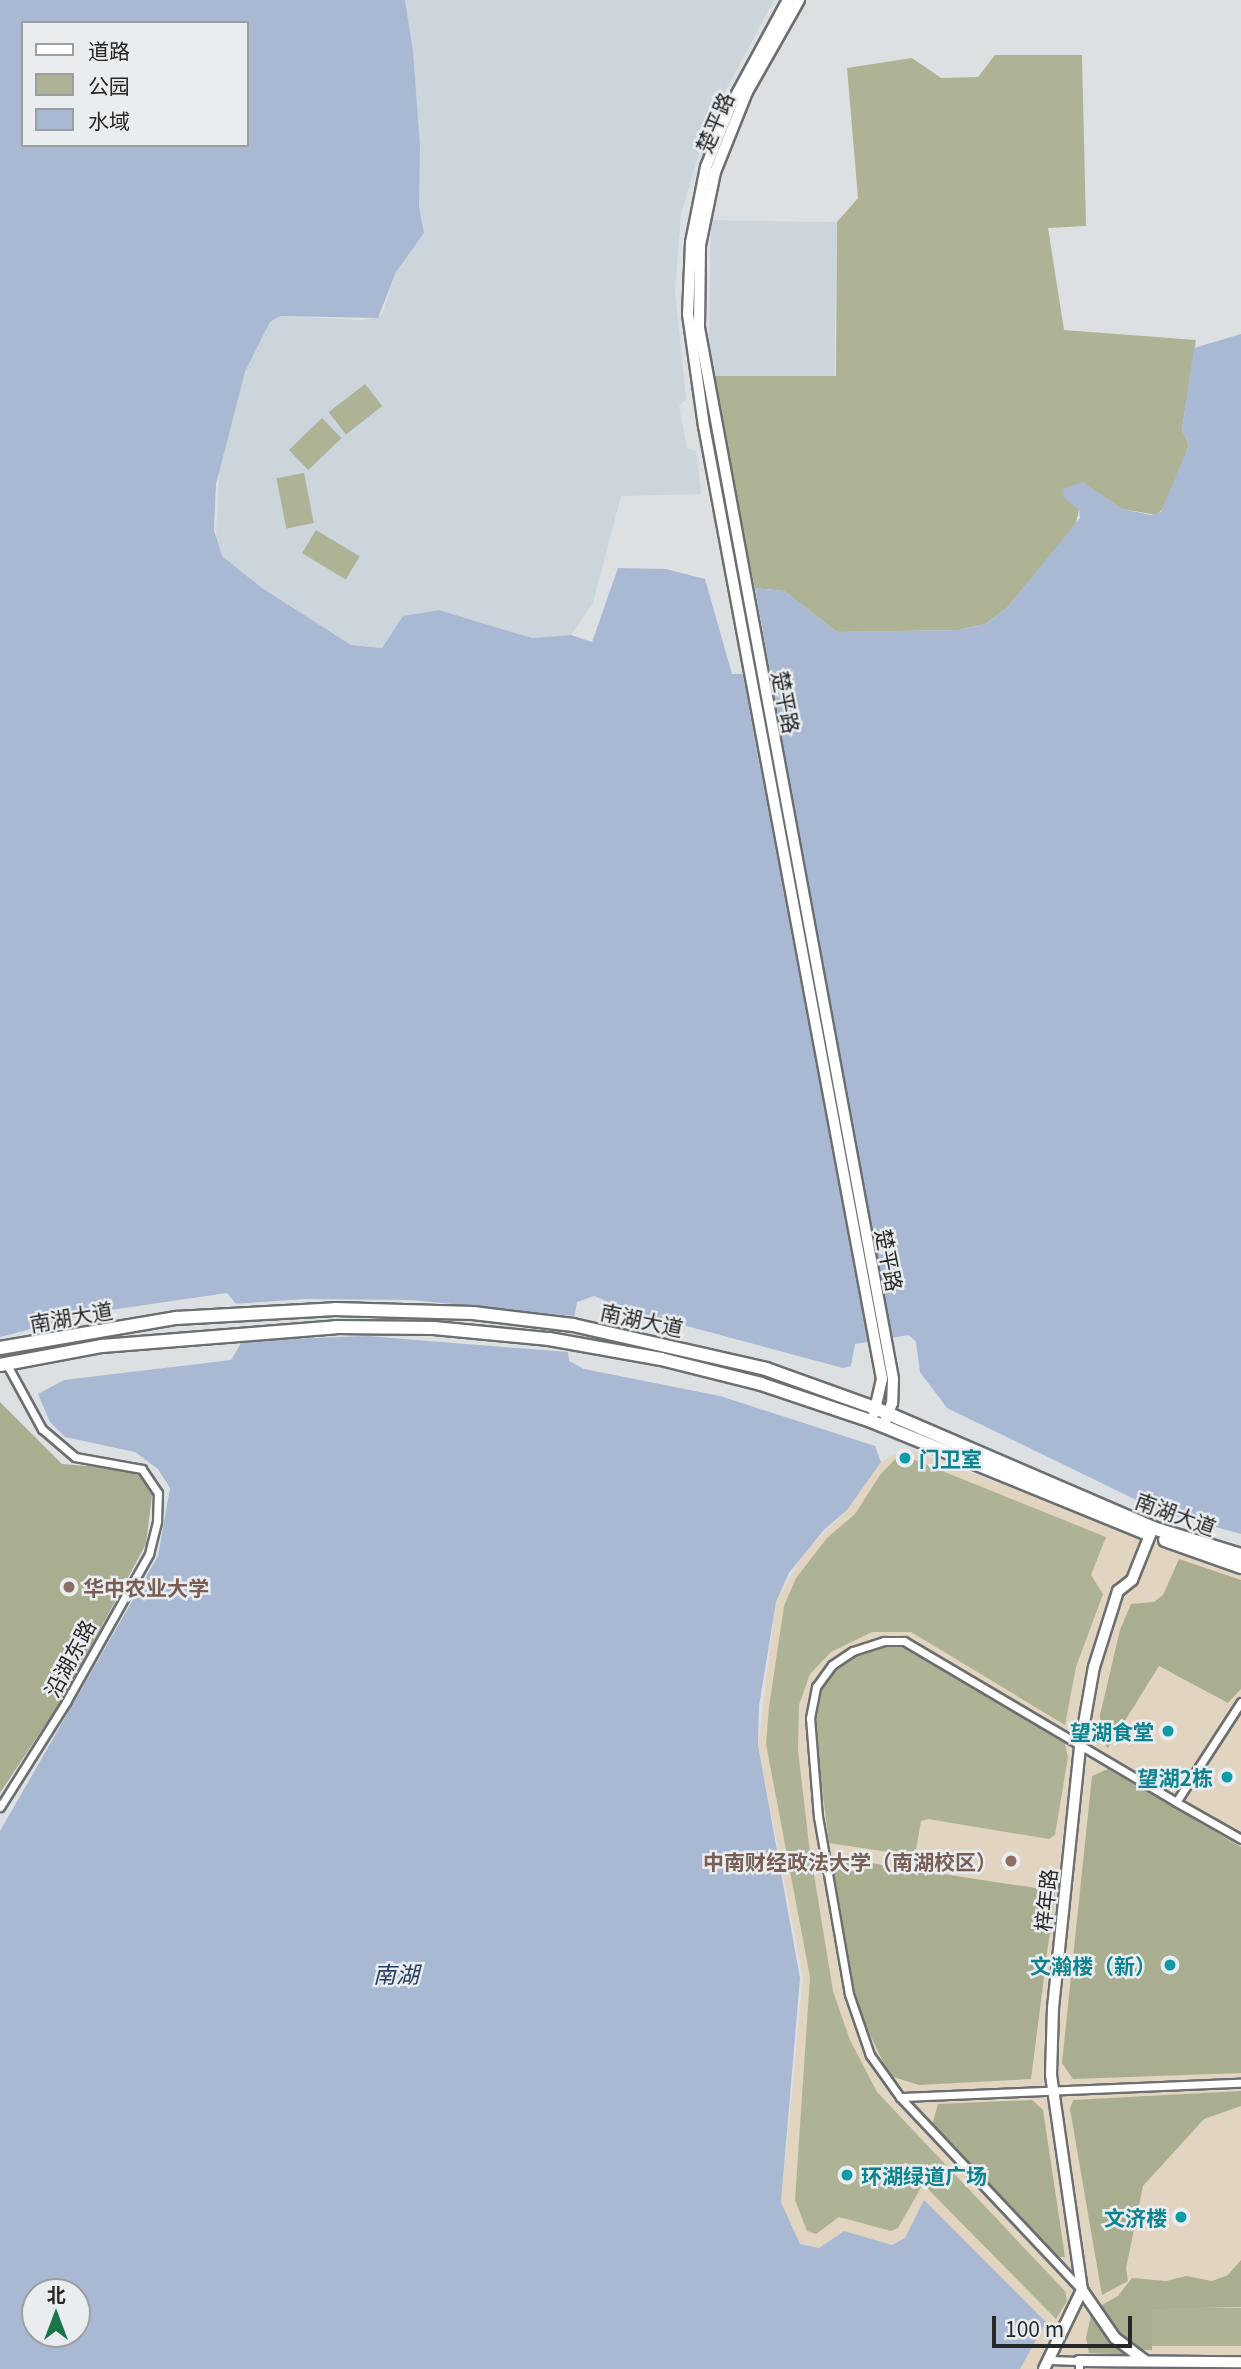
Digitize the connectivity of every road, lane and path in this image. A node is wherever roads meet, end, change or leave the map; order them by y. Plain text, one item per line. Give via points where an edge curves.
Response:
1 (788, 0) edge
2 (799, 0) edge
3 (722, 490) junction
4 (1, 1348) edge
5 (3, 1364) edge
6 (879, 1417) junction
7 (1152, 1531) junction
8 (1241, 1555) edge
9 (1241, 1567) edge
10 (1241, 1702) edge
11 (1080, 1746) junction
12 (1177, 1802) junction
13 (0, 1807) edge
14 (1241, 1839) edge
15 (1241, 2083) edge
16 (1053, 2090) junction
17 (900, 2097) junction
18 (1082, 2290) junction
19 (1144, 2361) junction
20 (1241, 2362) edge
21 (1047, 2365) edge
22 (1079, 2365) edge
23 (1188, 2365) edge

1 - 3 main road, 楚平路 via 723,120 706,167 693,227 689,329
2 - 3 main road, 楚平路 via 732,124 702,228 698,328
3 - 6 main road, 楚平路 via 893,1392
4 - 6 main road, 南湖大道 via 176,1318 335,1308 472,1313 573,1325 753,1366
5 - 6 main road, 南湖大道 via 114,1345 336,1327 471,1330 569,1342 731,1375
5 - 13 street, 沿湖东路 via 42,1429 75,1457 142,1469 158,1493 158,1521 149,1554 66,1702
6 - 7 main road, 南湖大道
7 - 8 main road, 南湖大道
7 - 9 main road, 南湖大道
7 - 11 main road, 梓年路 via 1132,1580 1118,1591 1094,1667
10 - 12 street
11 - 12 street
11 - 16 main road, 梓年路 via 1053,2008
11 - 17 street via 904,1641 884,1641 853,1651 832,1665 816,1687 810,1718 817,1807 849,1994 870,2055
12 - 14 street
15 - 16 street
16 - 17 street
16 - 18 main road, 梓年路
17 - 18 street
18 - 19 street via 1115,2338
18 - 21 main road
19 - 22 street
19 - 23 street
20 - 23 street
21 - 22 street

